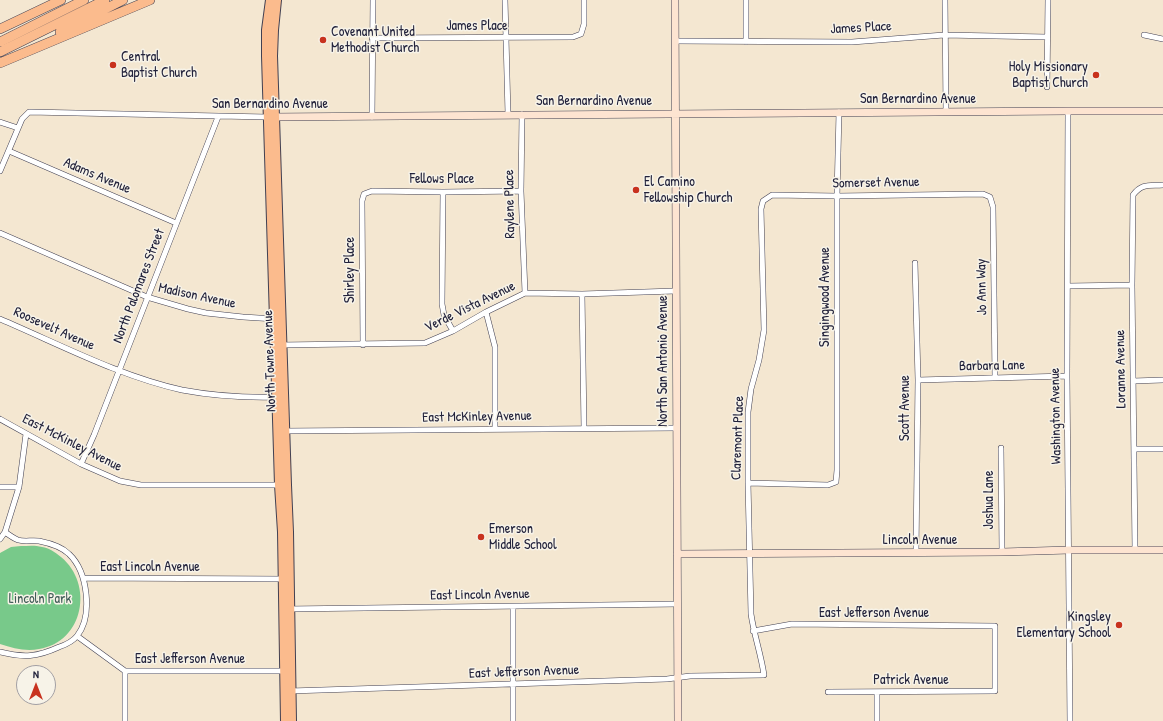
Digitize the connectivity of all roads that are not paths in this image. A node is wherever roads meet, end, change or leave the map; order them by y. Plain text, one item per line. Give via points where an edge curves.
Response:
1 (51, 0) edge
2 (61, 0) edge
3 (84, 0) edge
4 (105, 0) edge
5 (123, 0) edge
6 (150, 0) edge
7 (270, 0) edge
8 (277, 0) edge
9 (373, 0) edge
10 (505, 0) edge
11 (584, 0) edge
12 (675, 0) edge
13 (746, 0) edge
14 (945, 0) edge
15 (1048, 0) edge
16 (0, 28) edge
17 (944, 35) junction
18 (1144, 35) dead end
19 (1047, 37) junction
20 (372, 38) junction
21 (505, 38) junction
22 (1163, 39) edge
23 (675, 41) junction
24 (0, 42) edge
25 (746, 42) junction
26 (0, 52) edge
27 (0, 62) edge
28 (1048, 87) dead end
29 (1068, 111) junction
30 (1163, 111) edge
31 (839, 112) junction
32 (946, 112) junction
33 (674, 113) junction
34 (508, 114) junction
35 (522, 114) junction
36 (218, 117) junction
37 (271, 117) junction
38 (372, 117) junction
39 (0, 122) edge
40 (18, 128) junction
41 (9, 151) junction
42 (0, 171) edge
43 (1163, 185) edge
44 (521, 191) junction
45 (443, 192) junction
46 (364, 194) joint
47 (836, 196) junction
48 (990, 197) joint
49 (763, 201) joint
50 (176, 223) junction
51 (0, 233) edge
52 (915, 263) dead end
53 (1132, 285) junction
54 (1068, 286) junction
55 (675, 291) junction
56 (525, 293) junction
57 (582, 294) junction
58 (147, 297) junction
59 (486, 312) junction
60 (0, 319) edge
61 (278, 319) junction
62 (453, 331) junction
63 (279, 345) junction
64 (363, 345) junction
65 (118, 371) junction
66 (1067, 376) junction
67 (994, 378) junction
68 (918, 380) junction
69 (1163, 380) edge
70 (1133, 381) junction
71 (281, 397) junction
72 (0, 419) edge
73 (584, 428) junction
74 (676, 428) junction
75 (495, 429) junction
76 (281, 431) junction
77 (26, 434) junction
78 (1001, 448) dead end
79 (1134, 449) junction
80 (1163, 449) edge
81 (81, 464) junction
82 (748, 483) junction
83 (279, 485) junction
84 (0, 486) edge
85 (19, 486) junction
86 (4, 532) junction
87 (0, 539) edge
88 (1069, 550) junction
89 (1134, 550) junction
90 (1163, 550) edge
91 (1002, 552) junction
92 (750, 553) junction
93 (916, 553) junction
94 (677, 554) junction
95 (83, 578) junction
96 (286, 578) junction
97 (678, 604) junction
98 (513, 607) junction
99 (286, 609) junction
100 (753, 631) junction
101 (77, 636) junction
102 (0, 652) edge
103 (125, 671) junction
104 (288, 672) junction
105 (764, 675) joint
106 (678, 677) junction
107 (513, 684) junction
108 (288, 691) junction
109 (995, 691) joint
110 (828, 692) dead end
111 (877, 692) junction
112 (125, 721) edge
113 (285, 721) edge
114 (292, 721) edge
115 (513, 721) edge
116 (678, 721) edge
117 (877, 721) edge
118 (1070, 721) edge

1 - 16 highway
2 - 16 highway
3 - 24 highway
4 - 26 highway
5 - 27 highway
6 - 27 highway
7 - 37 main road, North Towne Avenue via 266,30
8 - 37 main road, North Towne Avenue
9 - 20 street
10 - 21 street
11 - 21 street, James Place via 584,24 581,34 573,37
12 - 23 main road, North San Antonio Avenue
13 - 25 street
14 - 17 street
15 - 19 street
17 - 19 street, James Place
17 - 25 street, James Place via 852,42
17 - 32 street
18 - 22 street
19 - 28 street
20 - 21 street, James Place
20 - 38 street
21 - 34 street
23 - 25 street, James Place
23 - 33 main road, North San Antonio Avenue
29 - 30 main road, San Bernardino Avenue
29 - 32 main road, San Bernardino Avenue
29 - 54 street, Washington Avenue
31 - 32 main road, San Bernardino Avenue
31 - 33 main road, San Bernardino Avenue
31 - 47 street, Singingwood Avenue
33 - 35 main road, San Bernardino Avenue
33 - 55 main road, North San Antonio Avenue
34 - 35 main road, San Bernardino Avenue
34 - 38 main road, San Bernardino Avenue
35 - 44 street, Raylene Place
36 - 37 street, San Bernardino Avenue
36 - 40 street, San Bernardino Avenue via 30,112 25,114
36 - 50 street, North Palomares Street
37 - 38 main road, San Bernardino Avenue
37 - 61 main road, North Towne Avenue
39 - 40 street
40 - 41 street
41 - 42 street
41 - 50 street, Adams Avenue
43 - 53 street, Loranne Avenue via 1142,186 1133,195
44 - 45 street, Fellows Place
44 - 56 street, Raylene Place
45 - 46 street, Fellows Place via 372,191
45 - 62 street via 442,304 444,315
46 - 64 street, Shirley Place
47 - 48 street, Somerset Avenue via 983,194
47 - 49 street, Somerset Avenue via 772,195
47 - 82 street, Singingwood Avenue via 836,482 828,485
48 - 67 street, Jo Ann Way via 993,207
49 - 82 street, Claremont Place via 761,209 764,330 748,412
50 - 58 street, North Palomares Street
51 - 58 street, Madison Avenue
52 - 68 street, Scott Avenue
53 - 54 street
53 - 70 street, Loranne Avenue
54 - 66 street, Washington Avenue
55 - 57 street, Verde Vista Avenue
55 - 74 main road, North San Antonio Avenue
56 - 57 street, Verde Vista Avenue
56 - 59 street, Verde Vista Avenue
57 - 73 street
58 - 61 street, Madison Avenue via 206,313
58 - 65 street, North Palomares Street
59 - 62 street, Verde Vista Avenue
59 - 75 street via 495,348
60 - 65 street, Roosevelt Avenue
61 - 63 main road, North Towne Avenue
62 - 64 street, Verde Vista Avenue via 424,343
63 - 64 street, Verde Vista Avenue
63 - 71 main road, North Towne Avenue
65 - 71 street, Roosevelt Avenue via 204,394
65 - 81 street, North Palomares Street
66 - 67 street, Barbara Lane
66 - 88 street, Washington Avenue
67 - 68 street, Barbara Lane
68 - 93 street, Scott Avenue
69 - 70 street
70 - 79 street, Loranne Avenue
71 - 76 main road, North Towne Avenue
72 - 77 street, East McKinley Avenue
73 - 74 street, East McKinley Avenue
73 - 75 street, East McKinley Avenue
74 - 94 main road, North San Antonio Avenue
75 - 76 street, East McKinley Avenue
76 - 83 main road, North Towne Avenue
76 - 96 main road, North Towne Avenue via 289,532
77 - 81 street, East McKinley Avenue
77 - 85 street
78 - 91 street, Joshua Lane
79 - 80 street
79 - 89 street, Loranne Avenue
81 - 83 street, East McKinley Avenue via 120,481 141,485
82 - 92 street, Claremont Place
83 - 96 main road, North Towne Avenue
84 - 85 street
85 - 86 street
86 - 87 street
86 - 95 street via 19,540 38,541 60,548 75,560
88 - 89 main road, Lincoln Avenue
88 - 91 main road, Lincoln Avenue
88 - 118 street, Washington Avenue
89 - 90 main road, Lincoln Avenue
91 - 93 main road, Lincoln Avenue
92 - 93 main road, Lincoln Avenue
92 - 94 main road, Lincoln Avenue
92 - 100 street, Claremont Place
94 - 97 main road, North San Antonio Avenue
95 - 96 street, East Lincoln Avenue
95 - 101 street via 86,604
96 - 99 main road, North Towne Avenue
97 - 98 street, East Lincoln Avenue
97 - 106 main road, North San Antonio Avenue
98 - 99 street, East Lincoln Avenue
98 - 107 street
99 - 104 main road, North Towne Avenue
100 - 105 street, Claremont Place
100 - 109 street, East Jefferson Avenue via 792,624 995,626
101 - 102 street via 64,645 39,655 17,656
101 - 103 street, East Jefferson Avenue
103 - 104 street, East Jefferson Avenue
103 - 112 street
104 - 108 main road, North Towne Avenue
105 - 106 street, East Jefferson Avenue
106 - 107 street, East Jefferson Avenue
106 - 116 main road, North San Antonio Avenue
107 - 108 street, East Jefferson Avenue
107 - 115 street
108 - 113 main road, North Towne Avenue
108 - 114 main road, North Towne Avenue
109 - 111 street, Patrick Avenue
110 - 111 street, Patrick Avenue
111 - 117 street

